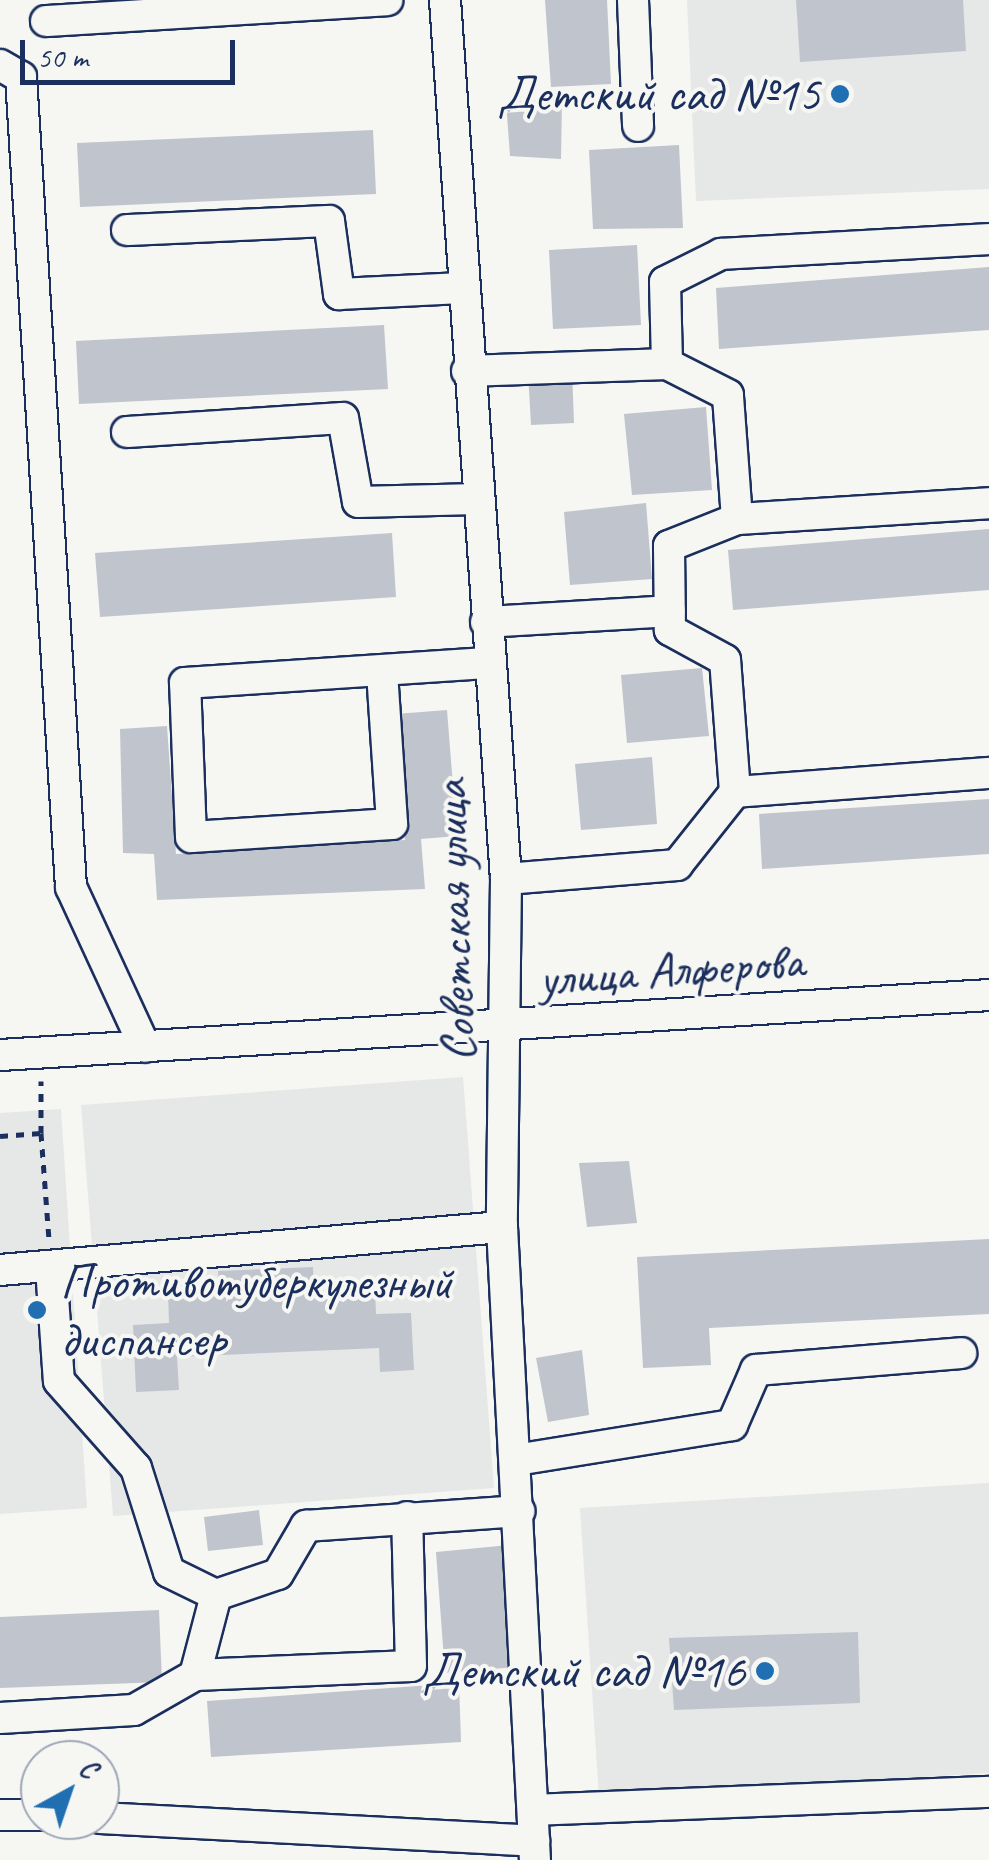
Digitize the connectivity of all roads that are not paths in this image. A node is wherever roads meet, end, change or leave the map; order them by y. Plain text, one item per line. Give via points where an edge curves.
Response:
1 (388, 0) edge
2 (445, 0) edge
3 (632, 0) edge
4 (46, 21) dead end
5 (0, 65) edge
6 (638, 126) dead end
7 (128, 230) dead end
8 (989, 239) edge
9 (462, 288) junction
10 (667, 364) junction
11 (467, 370) junction
12 (127, 432) dead end
13 (477, 498) junction
14 (989, 503) edge
15 (737, 519) junction
16 (670, 610) junction
17 (486, 622) junction
18 (490, 663) junction
19 (382, 672) junction
20 (989, 774) edge
21 (735, 792) junction
22 (506, 879) junction
23 (989, 996) edge
24 (509, 1028) junction
25 (146, 1046) junction
26 (0, 1056) edge
27 (502, 1227) junction
28 (51, 1268) junction
29 (0, 1270) edge
30 (961, 1353) dead end
31 (516, 1460) junction
32 (519, 1511) junction
33 (407, 1517) junction
34 (216, 1594) junction
35 (195, 1674) junction
36 (0, 1718) edge
37 (0, 1788) edge
38 (989, 1792) edge
39 (534, 1810) junction
40 (20, 1814) edge
41 (120, 1819) edge
42 (535, 1850) edge

1 - 4 street
2 - 9 street, Советская улица
3 - 6 street
5 - 25 street via 21,77 72,887
7 - 9 street via 328,221 339,294
8 - 10 street via 721,254 664,282
9 - 11 street, Советская улица
10 - 11 street
10 - 15 street via 728,395
11 - 13 street, Советская улица
12 - 13 street via 343,418 358,502
13 - 17 street, Советская улица
14 - 15 street
15 - 16 street via 668,546
16 - 17 street
16 - 21 street via 670,630 726,660
17 - 18 street, Советская улица
18 - 19 street
18 - 22 street, Советская улица
19 - 19 street via 185,683 191,838 392,824
20 - 21 street
21 - 22 street via 677,866
22 - 24 street, Советская улица
23 - 24 street, улица Алферова
24 - 25 street, улица Алферова
24 - 27 street, Советская улица
25 - 26 street, улица Алферова
27 - 28 street
27 - 31 street, Советская улица
28 - 29 street
28 - 34 street via 59,1381 136,1468 169,1572
30 - 31 street via 756,1370 732,1425
31 - 32 street, Советская улица
32 - 33 street
32 - 39 street, Советская улица
33 - 34 street via 306,1526 278,1574
33 - 35 street via 410,1666
34 - 35 street
35 - 36 street via 134,1710
37 - 40 street
38 - 39 street
39 - 42 street, Советская улица
41 - 42 street

